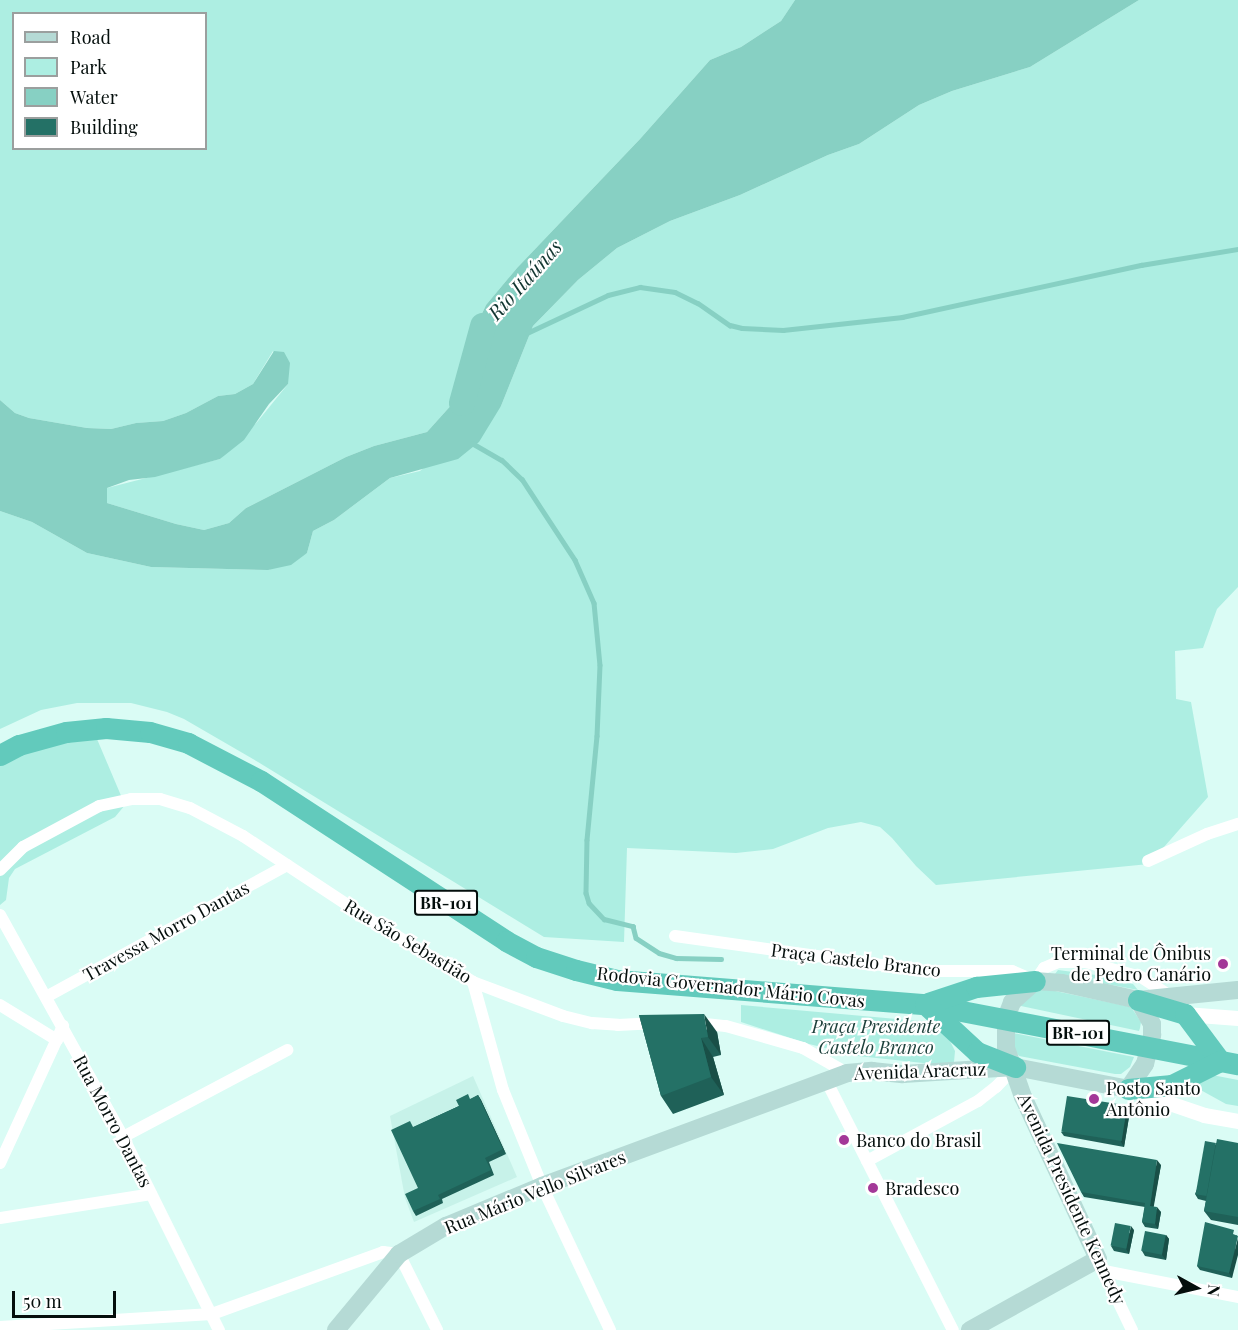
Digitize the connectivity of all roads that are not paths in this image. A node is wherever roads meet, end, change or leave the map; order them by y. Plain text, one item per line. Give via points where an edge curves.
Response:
1 (0, 755) edge
2 (1238, 824) edge
3 (1148, 861) dead end
4 (286, 865) junction
5 (0, 870) edge
6 (0, 915) edge
7 (675, 936) dead end
8 (1035, 981) junction
9 (472, 982) junction
10 (1238, 990) edge
11 (46, 997) junction
12 (1138, 1000) junction
13 (925, 1004) junction
14 (0, 1005) edge
15 (1178, 1005) junction
16 (1006, 1018) junction
17 (1238, 1018) edge
18 (63, 1026) junction
19 (57, 1040) junction
20 (1150, 1047) junction
21 (287, 1050) dead end
22 (1229, 1062) edge
23 (1015, 1067) junction
24 (847, 1073) junction
25 (827, 1082) junction
26 (1128, 1089) junction
27 (1238, 1121) edge
28 (123, 1137) junction
29 (4, 1144) edge
30 (867, 1161) junction
31 (0, 1163) edge
32 (542, 1186) junction
33 (151, 1194) junction
34 (0, 1218) edge
35 (399, 1254) junction
36 (1101, 1265) junction
37 (1238, 1297) edge
38 (212, 1314) junction
39 (0, 1327) edge
40 (219, 1330) edge
41 (336, 1330) edge
42 (437, 1330) edge
43 (610, 1330) edge
44 (953, 1330) edge
45 (970, 1330) edge
46 (1132, 1330) edge

1 - 13 highway, Rodovia Governador Mário Covas / BR-101 via 19,745 66,732 106,728 150,732 188,743 261,781 506,941 546,960 617,980
2 - 3 street
4 - 5 street, Rua São Sebastião via 190,808 160,799 131,799 99,806 60,825 22,848
4 - 9 street, Rua São Sebastião
4 - 11 street, Travessa Morro Dantas
6 - 11 street, Rua Morro Dantas
7 - 8 street, Praça Castelo Branco via 923,971 1012,971
8 - 12 main road, Praça Castelo Branco
8 - 13 highway via 976,987
8 - 15 street via 1044,968 1058,962 1086,962 1141,977
8 - 16 main road via 1012,1002
9 - 24 street, Rua São Sebastião via 592,1023 726,1026 803,1048
9 - 32 street via 503,1090
10 - 15 main road
11 - 18 street, Rua Morro Dantas
12 - 15 highway
12 - 20 main road via 1152,1024
13 - 16 highway, Rodovia Governador Mário Covas / BR-101
13 - 23 highway via 977,1052
14 - 19 street
15 - 17 street
15 - 22 highway
16 - 20 highway, Rodovia Governador Mário Covas / BR-101
16 - 23 main road, Avenida Presidente Kennedy via 1006,1048
18 - 19 street
18 - 28 street, Rua Morro Dantas
19 - 29 street
20 - 22 highway, Rodovia Governador Mário Covas / BR-101
20 - 26 main road via 1145,1064
21 - 28 street
22 - 26 highway via 1172,1085
23 - 24 main road, Avenida Aracruz
23 - 26 main road
23 - 30 street via 978,1101
23 - 36 main road, Avenida Presidente Kennedy via 1023,1097
24 - 25 main road, Avenida Aracruz
25 - 30 street
25 - 32 main road, Rua Mário Vello Silvares
26 - 27 street via 1204,1115
28 - 33 street, Rua Morro Dantas
29 - 31 street
30 - 44 street
32 - 35 main road, Rua Mário Vello Silvares via 446,1226
32 - 43 street
33 - 34 street
33 - 38 street, Rua Morro Dantas
35 - 38 street, Rua Mário Vello Silvares via 383,1252
35 - 41 main road
35 - 42 street
36 - 37 street
36 - 45 main road
36 - 46 street, Avenida Presidente Kennedy
38 - 39 street, Rua Mário Vello Silvares
38 - 40 street, Rua Morro Dantas

